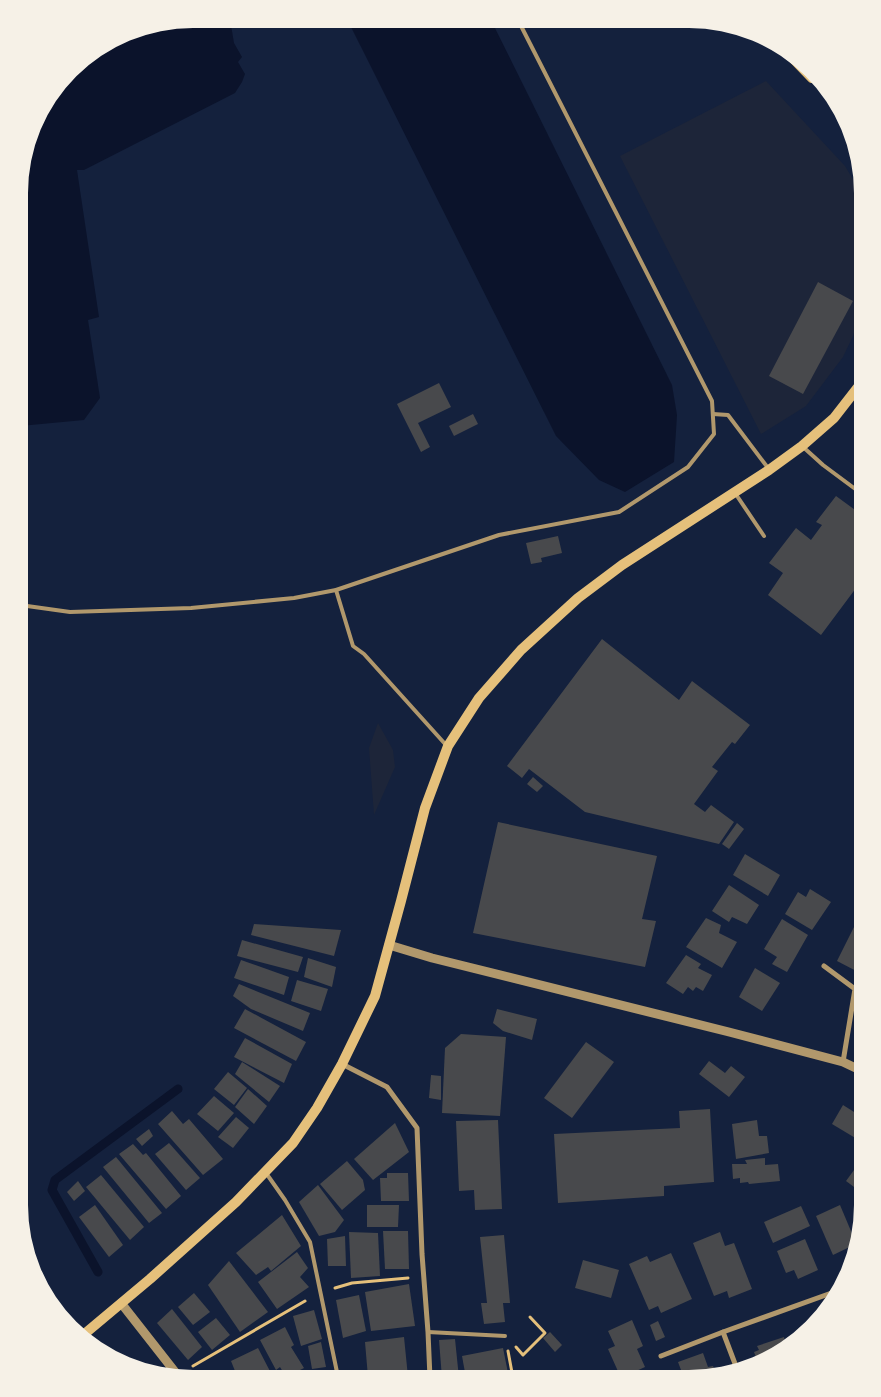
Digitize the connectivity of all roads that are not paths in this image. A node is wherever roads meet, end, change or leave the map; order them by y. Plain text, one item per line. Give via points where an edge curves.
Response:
1 (522, 28) edge
2 (854, 393) edge
3 (713, 414) junction
4 (802, 446) junction
5 (769, 470) junction
6 (854, 488) edge
7 (735, 493) junction
8 (764, 536) dead end
9 (336, 590) junction
10 (28, 606) edge
11 (448, 746) junction
12 (389, 945) junction
13 (824, 966) dead end
14 (853, 987) edge
15 (853, 1005) edge
16 (843, 1062) junction
17 (342, 1064) junction
18 (853, 1067) edge
19 (265, 1172) junction
20 (826, 1295) edge
21 (121, 1303) junction
22 (88, 1331) edge
23 (428, 1332) junction
24 (724, 1332) junction
25 (505, 1336) road end
26 (661, 1356) dead end
27 (735, 1362) edge
28 (172, 1368) edge
29 (337, 1370) edge
30 (430, 1370) edge

1 - 3 lane via 712,401
2 - 4 main road via 834,418
3 - 5 lane via 728,415
3 - 9 lane via 714,434 688,467 619,512 499,535
4 - 5 main road
4 - 6 lane
5 - 7 main road
7 - 8 lane
7 - 11 main road via 622,565 578,598 521,650 479,698
9 - 10 lane via 294,598 191,608 70,612
9 - 11 lane via 354,646
11 - 12 main road via 425,808
12 - 16 street
12 - 17 main road via 375,996
13 - 14 street
15 - 16 street
16 - 18 street
17 - 19 main road via 293,1143
17 - 23 street via 388,1087 417,1128
19 - 21 main road via 236,1202
19 - 29 lane via 310,1242
20 - 24 street
21 - 22 main road
21 - 28 street
23 - 25 lane
23 - 30 street
24 - 26 street
24 - 27 street

